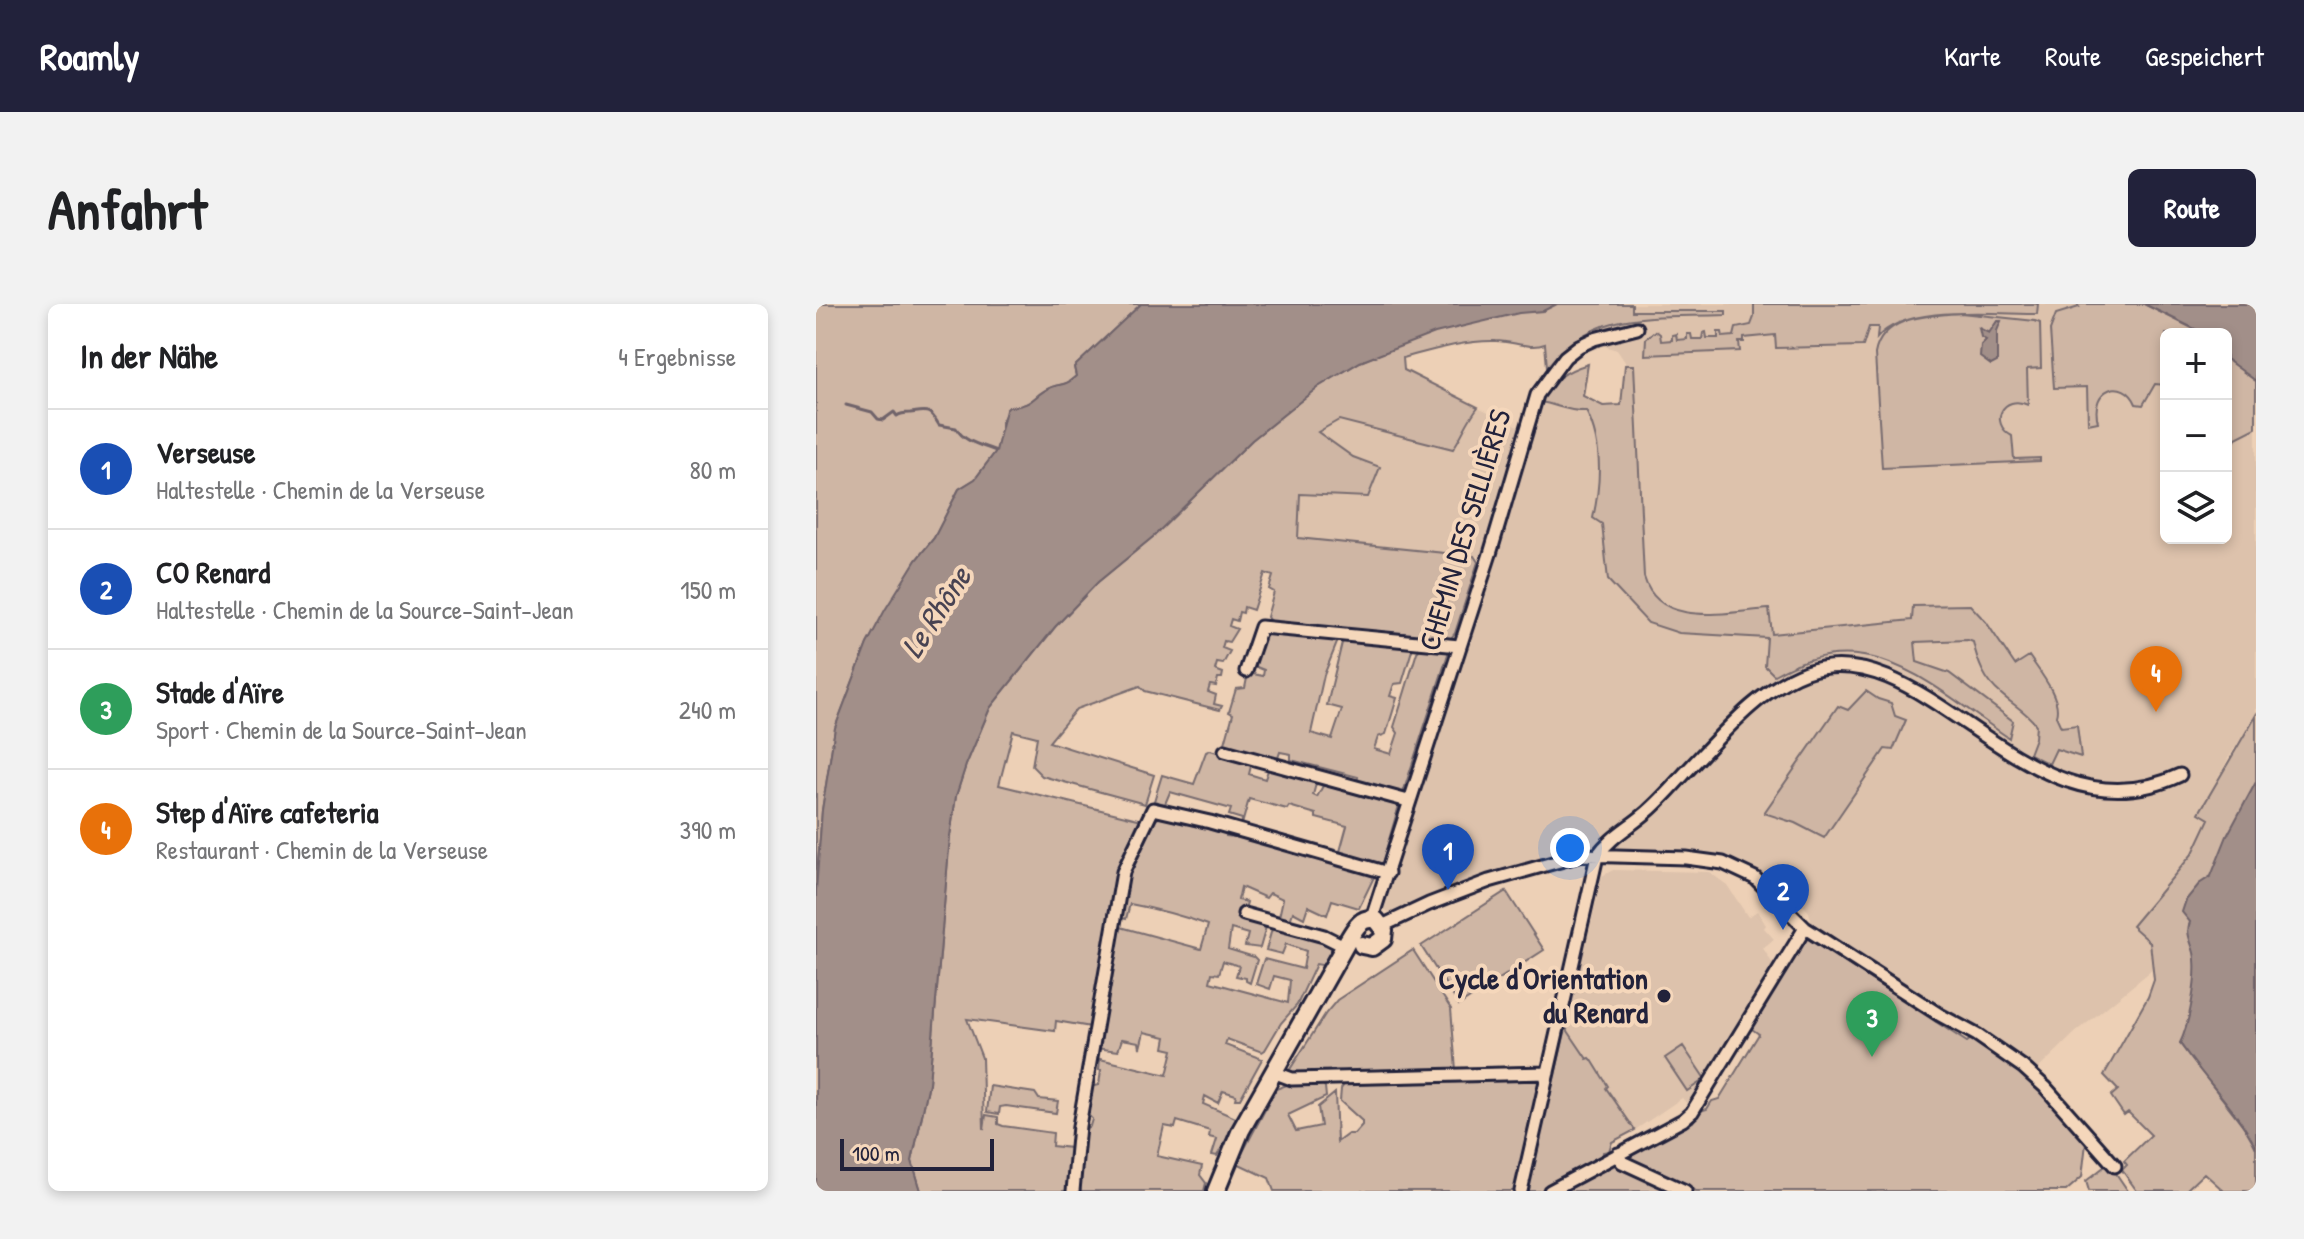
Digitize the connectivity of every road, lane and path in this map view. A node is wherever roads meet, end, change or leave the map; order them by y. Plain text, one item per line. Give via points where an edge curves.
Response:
1 (1637, 328) dead end
2 (1459, 646) junction
3 (1246, 671) dead end
4 (1225, 751) dead end
5 (2180, 775) dead end
6 (1408, 801) junction
7 (1597, 856) junction
8 (1388, 873) junction
9 (1244, 914) dead end
10 (1377, 922) junction
11 (1356, 928) junction
12 (1805, 928) junction
13 (1362, 945) junction
14 (1344, 946) junction
15 (1313, 1003) junction
16 (1273, 1072) junction
17 (1548, 1073) junction
18 (1618, 1154) junction
19 (2115, 1166) dead end
20 (1680, 1190) edge
21 (1073, 1191) edge
22 (1216, 1191) edge
23 (1521, 1191) edge
24 (1550, 1191) edge

1 - 2 street, CHEMIN DES SELLIÈRES via 1579,346 1537,395
2 - 3 street via 1261,627
2 - 6 street, CHEMIN DES SELLIÈRES
4 - 6 street
5 - 7 street via 2130,788 2063,779 1889,678 1847,667 1819,668 1760,699
6 - 8 street, CHEMIN DES SELLIÈRES
7 - 10 street via 1581,855 1489,881
7 - 12 street via 1709,860 1737,868 1755,878
7 - 17 street
8 - 10 street, CHEMIN DES SELLIÈRES
8 - 21 street via 1153,809 1123,872 1081,1112
9 - 14 street
10 - 11 street via 1364,920
10 - 13 street via 1384,934 1381,942
11 - 13 street
11 - 14 street
12 - 18 street via 1692,1112
12 - 19 street via 2023,1067
13 - 15 street
14 - 15 street
15 - 16 street
16 - 17 street via 1292,1079
16 - 22 street
17 - 23 street
18 - 20 street via 1622,1162
18 - 24 street

